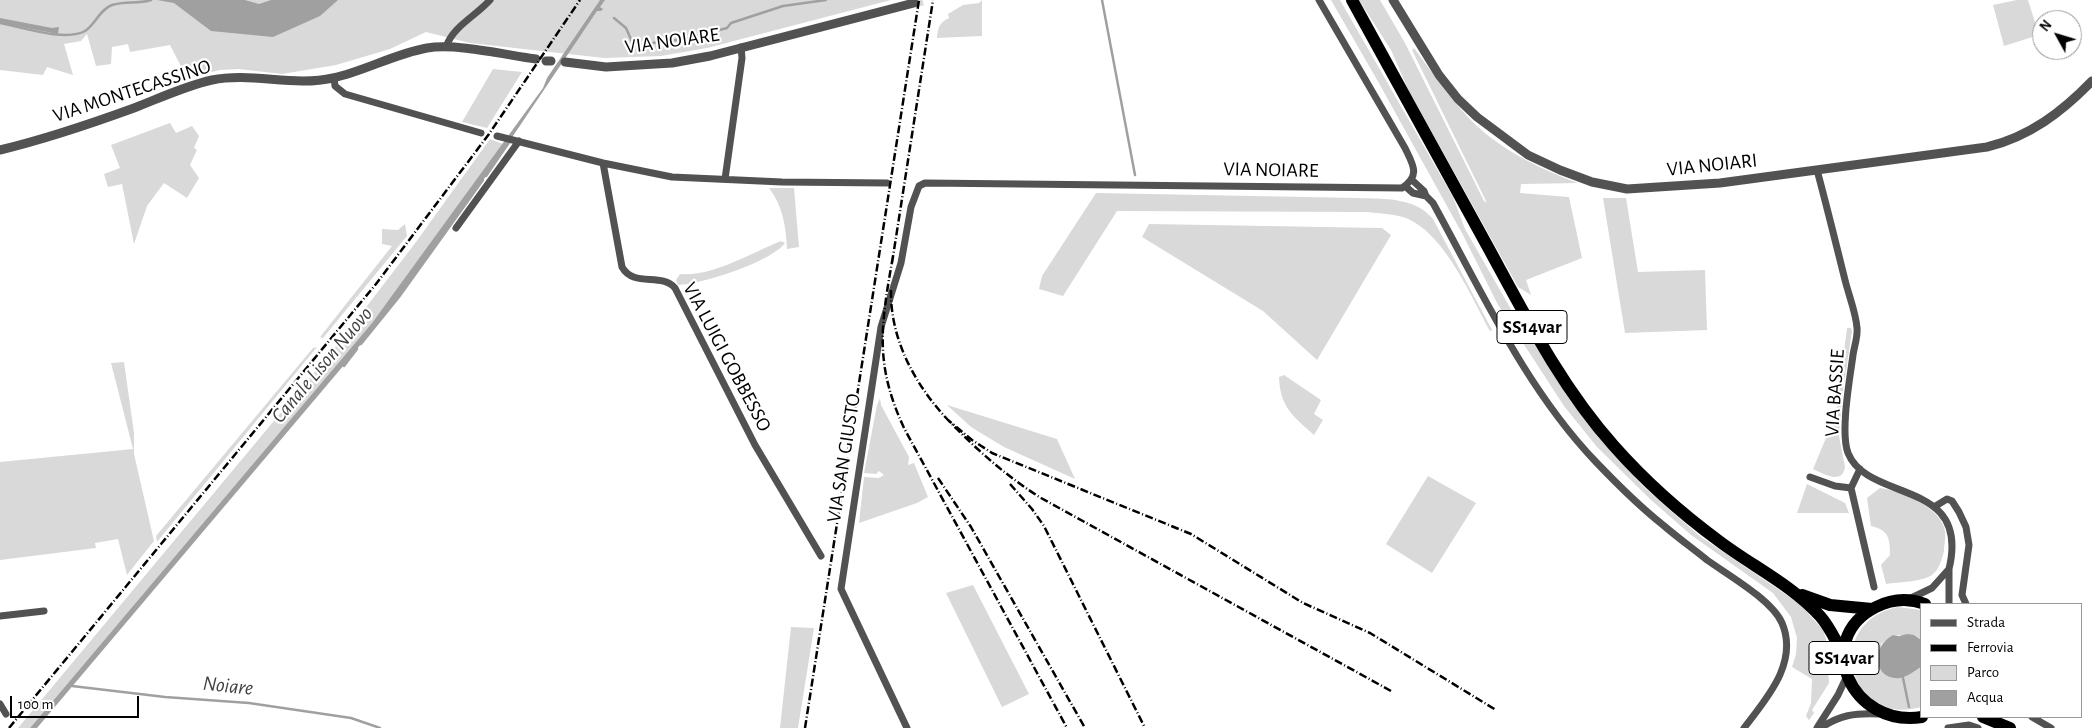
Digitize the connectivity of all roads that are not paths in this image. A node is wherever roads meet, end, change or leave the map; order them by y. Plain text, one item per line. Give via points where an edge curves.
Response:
1 (490, 0) edge
2 (1319, 0) edge
3 (1352, 0) edge
4 (1392, 0) edge
5 (914, 3) dead end
6 (446, 47) junction
7 (741, 47) junction
8 (536, 59) dead end
9 (565, 62) dead end
10 (334, 78) junction
11 (2092, 81) edge
12 (481, 133) dead end
13 (497, 136) dead end
14 (517, 141) junction
15 (0, 150) edge
16 (603, 163) junction
17 (1817, 170) junction
18 (725, 179) junction
19 (1412, 180) junction
20 (888, 183) dead end
21 (921, 184) joint
22 (1405, 186) junction
23 (1426, 196) junction
24 (456, 228) dead end
25 (1860, 469) junction
26 (1810, 477) dead end
27 (1850, 488) junction
28 (1934, 507) junction
29 (821, 556) dead end
30 (1949, 569) junction
31 (1874, 587) dead end
32 (1790, 590) junction
33 (1907, 600) junction
34 (1920, 603) edge
35 (1949, 603) edge
36 (1966, 603) edge
37 (1872, 609) junction
38 (44, 612) dead end
39 (0, 616) edge
40 (1844, 654) junction
41 (1846, 678) junction
42 (0, 704) edge
43 (6, 714) dead end
44 (1878, 714) junction
45 (1920, 717) edge
46 (1985, 718) edge
47 (2002, 718) edge
48 (2034, 718) edge
49 (907, 728) edge
50 (1744, 728) edge
51 (1819, 728) edge
52 (1948, 728) edge
53 (1978, 728) edge
54 (2010, 728) edge
55 (2015, 728) edge
56 (2051, 728) edge

1 - 6 street via 457,29
2 - 19 street via 1405,148 1414,166
3 - 32 highway, SS14var via 1510,288 1581,406 1614,447 1666,499 1721,543
4 - 17 street, VIA NOIARI via 1438,75 1458,99 1502,137 1528,155 1560,170 1586,180 1627,189 1720,184
5 - 7 street
6 - 8 street
6 - 10 street, VIA MONTECASSINO via 397,56
7 - 9 street, VIA NOIARE via 710,56 654,64 606,67
7 - 18 street, VIA NOIARE
10 - 12 street via 335,86 345,94
10 - 15 street, VIA MONTECASSINO via 305,82 215,79 170,92 92,123
11 - 17 street, VIA NOIARI via 2055,115 2030,132 2007,142 1960,152
13 - 14 street
14 - 16 street
14 - 24 street
16 - 18 street via 672,177
16 - 29 street, VIA LUIGI GOBBESSO via 622,267 635,278 667,282 674,288 755,445
17 - 25 street, VIA BASSIE via 1857,329 1845,435 1848,453
18 - 20 street
19 - 22 street
19 - 23 street
21 - 22 street, VIA NOIARE via 1389,189
21 - 49 street, VIA SAN GIUSTO via 911,207 901,263 881,327 841,589
22 - 23 street via 1413,193
23 - 50 street via 1433,203 1521,363 1595,461 1661,523 1750,590 1782,622 1786,642 1784,666 1774,688
25 - 27 street
25 - 28 street
26 - 27 street
27 - 31 street
28 - 30 street via 1948,526 1952,541
28 - 36 street via 1947,499 1952,501 1966,528 1969,546 1962,596
30 - 33 street via 1932,588
30 - 35 street
32 - 37 highway, SS14var via 1830,605
32 - 40 highway, SS14var via 1821,617
33 - 34 highway, SS14var
33 - 37 highway, SS14var via 1889,602
37 - 40 highway, SS14var via 1852,629
38 - 39 street
40 - 41 highway, SS14var
41 - 44 highway, SS14var via 1858,699
41 - 51 street
42 - 43 street
44 - 45 highway, SS14var via 1901,720
44 - 51 street via 1840,716
46 - 54 highway
47 - 55 highway
48 - 56 street
52 - 53 street via 1969,725

